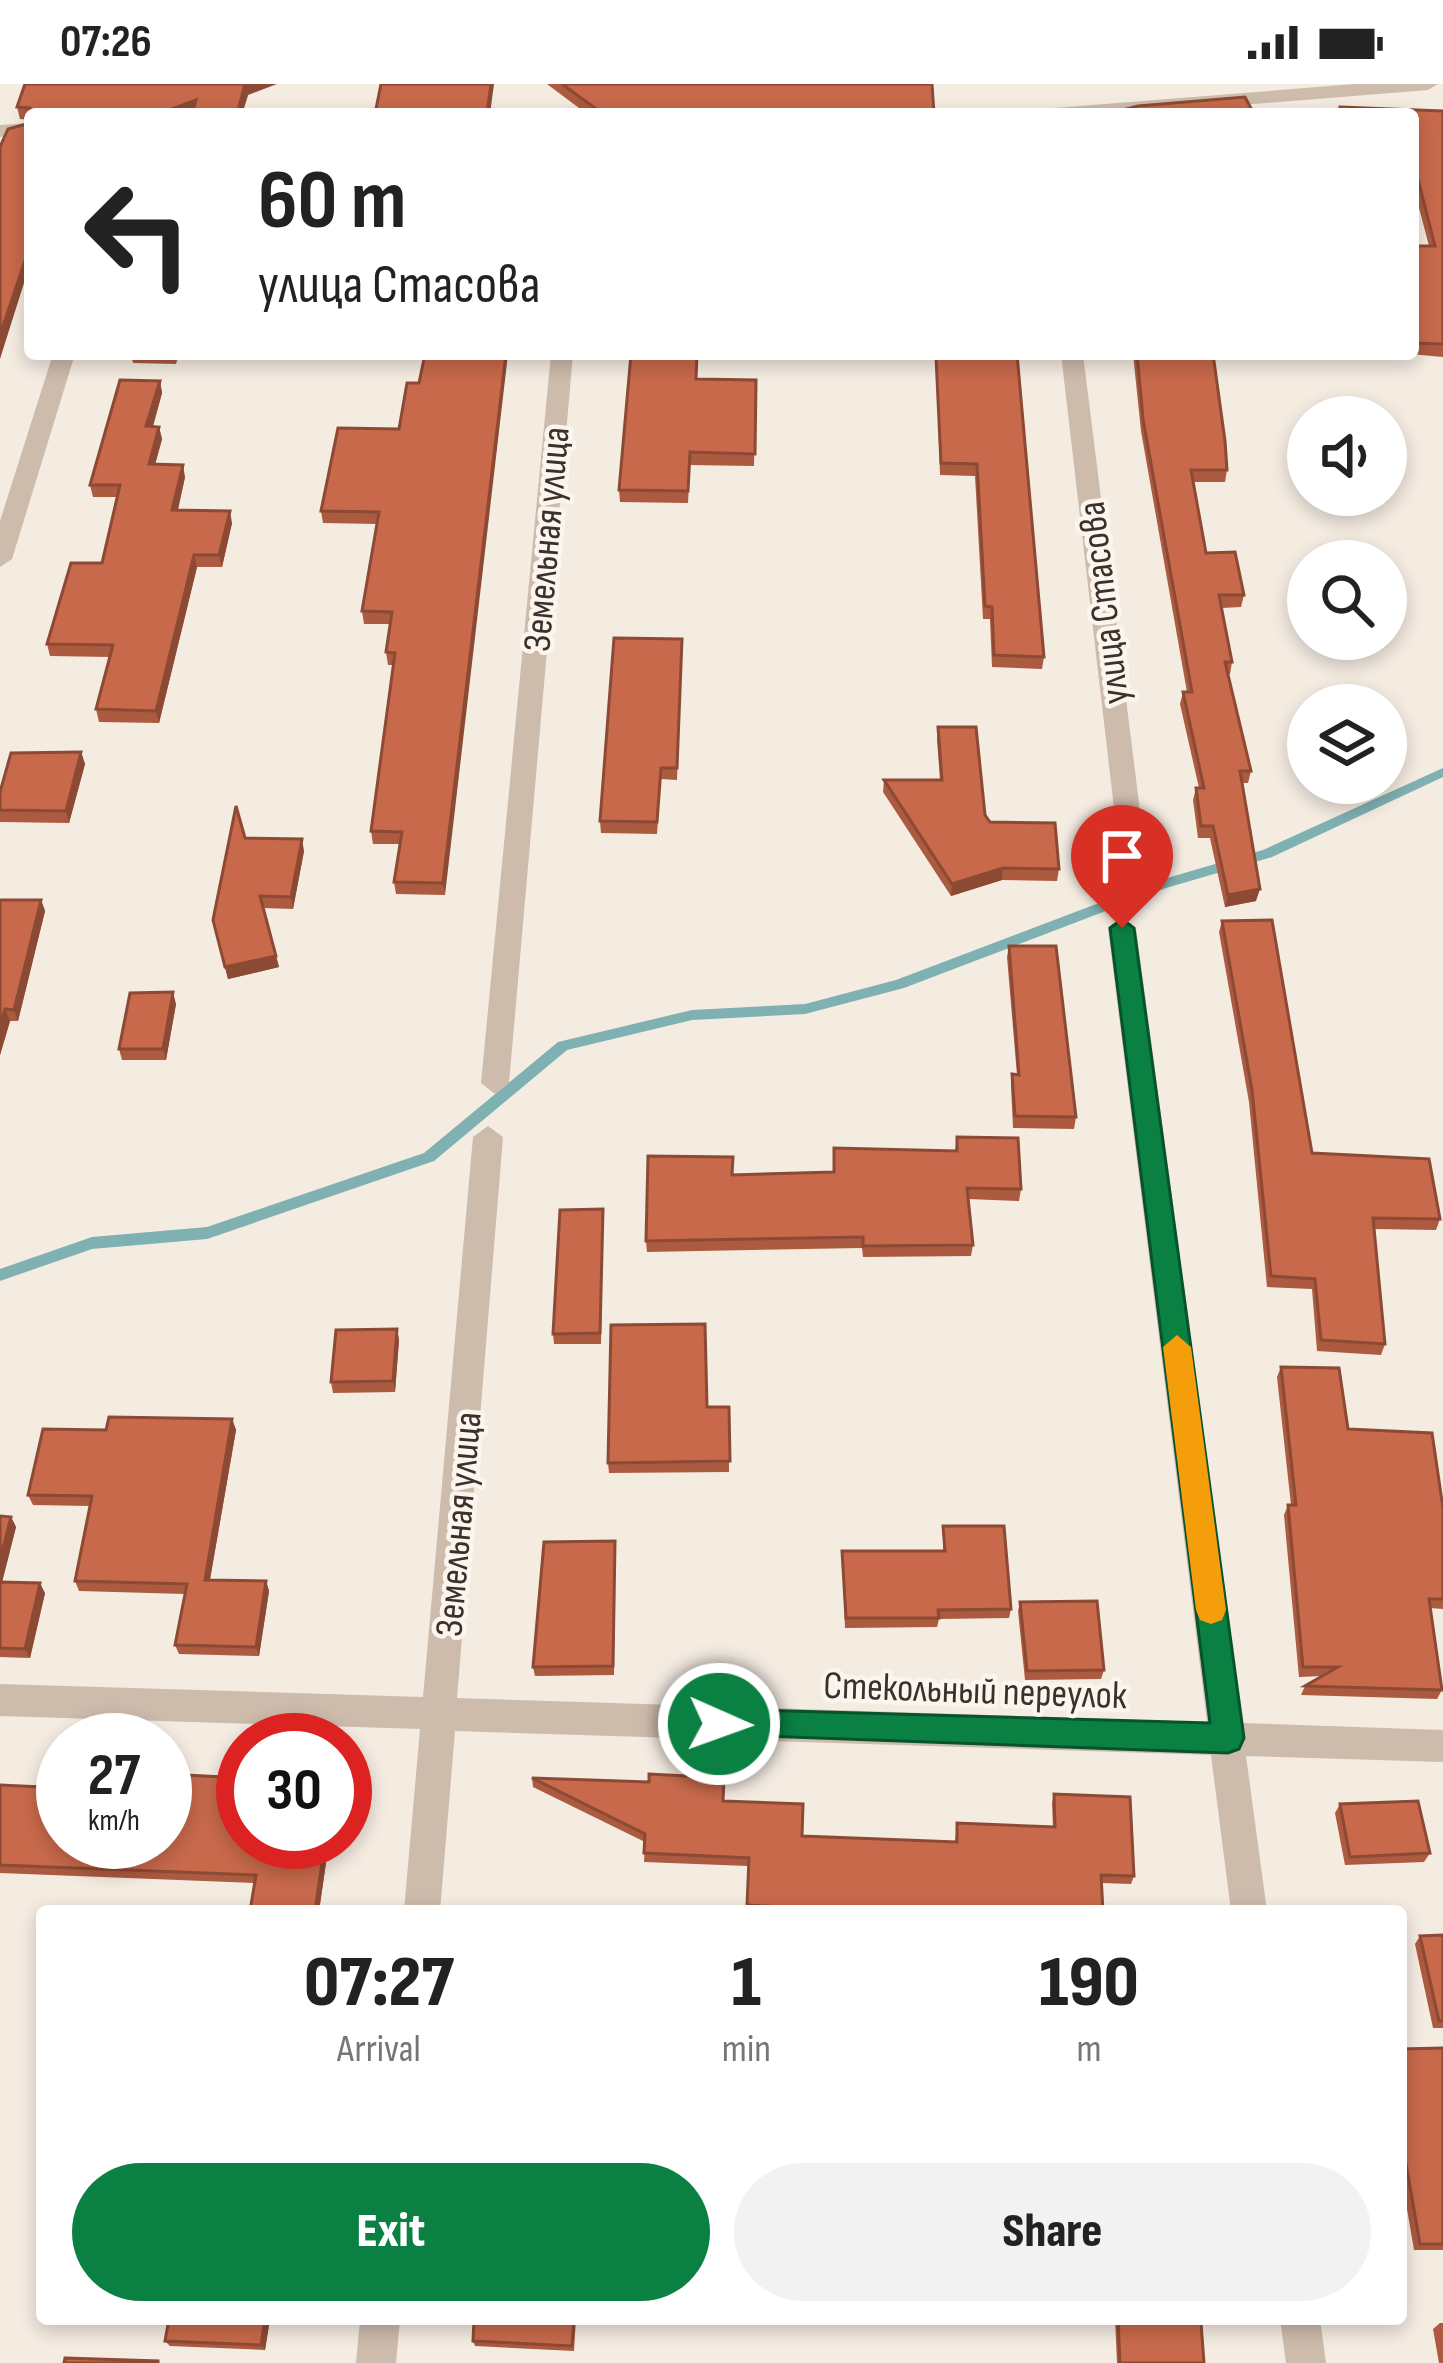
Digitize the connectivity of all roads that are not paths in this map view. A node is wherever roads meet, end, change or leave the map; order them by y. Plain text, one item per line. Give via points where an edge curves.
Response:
1 (1428, 84) edge
2 (1130, 108) edge
3 (62, 360) edge
4 (561, 360) edge
5 (1073, 360) edge
6 (0, 559) edge
7 (1132, 851) dead end
8 (1122, 928) dead end
9 (495, 1083) dead end
10 (488, 1137) dead end
11 (0, 1700) edge
12 (442, 1716) junction
13 (1228, 1738) junction
14 (1443, 1746) edge
15 (423, 1905) edge
16 (1249, 1905) edge
17 (379, 2325) edge
18 (1301, 2325) edge
19 (376, 2363) edge
20 (1306, 2363) edge

1 - 2 street
3 - 6 street
4 - 9 street, Земельная улица
5 - 7 street, улица Стасова
8 - 13 street
10 - 12 street, Земельная улица
11 - 12 street, Стекольный переулок
12 - 13 street, Стекольный переулок
12 - 15 street, Земельная улица
13 - 14 street, Стекольный переулок
13 - 16 street
17 - 19 street
18 - 20 street

